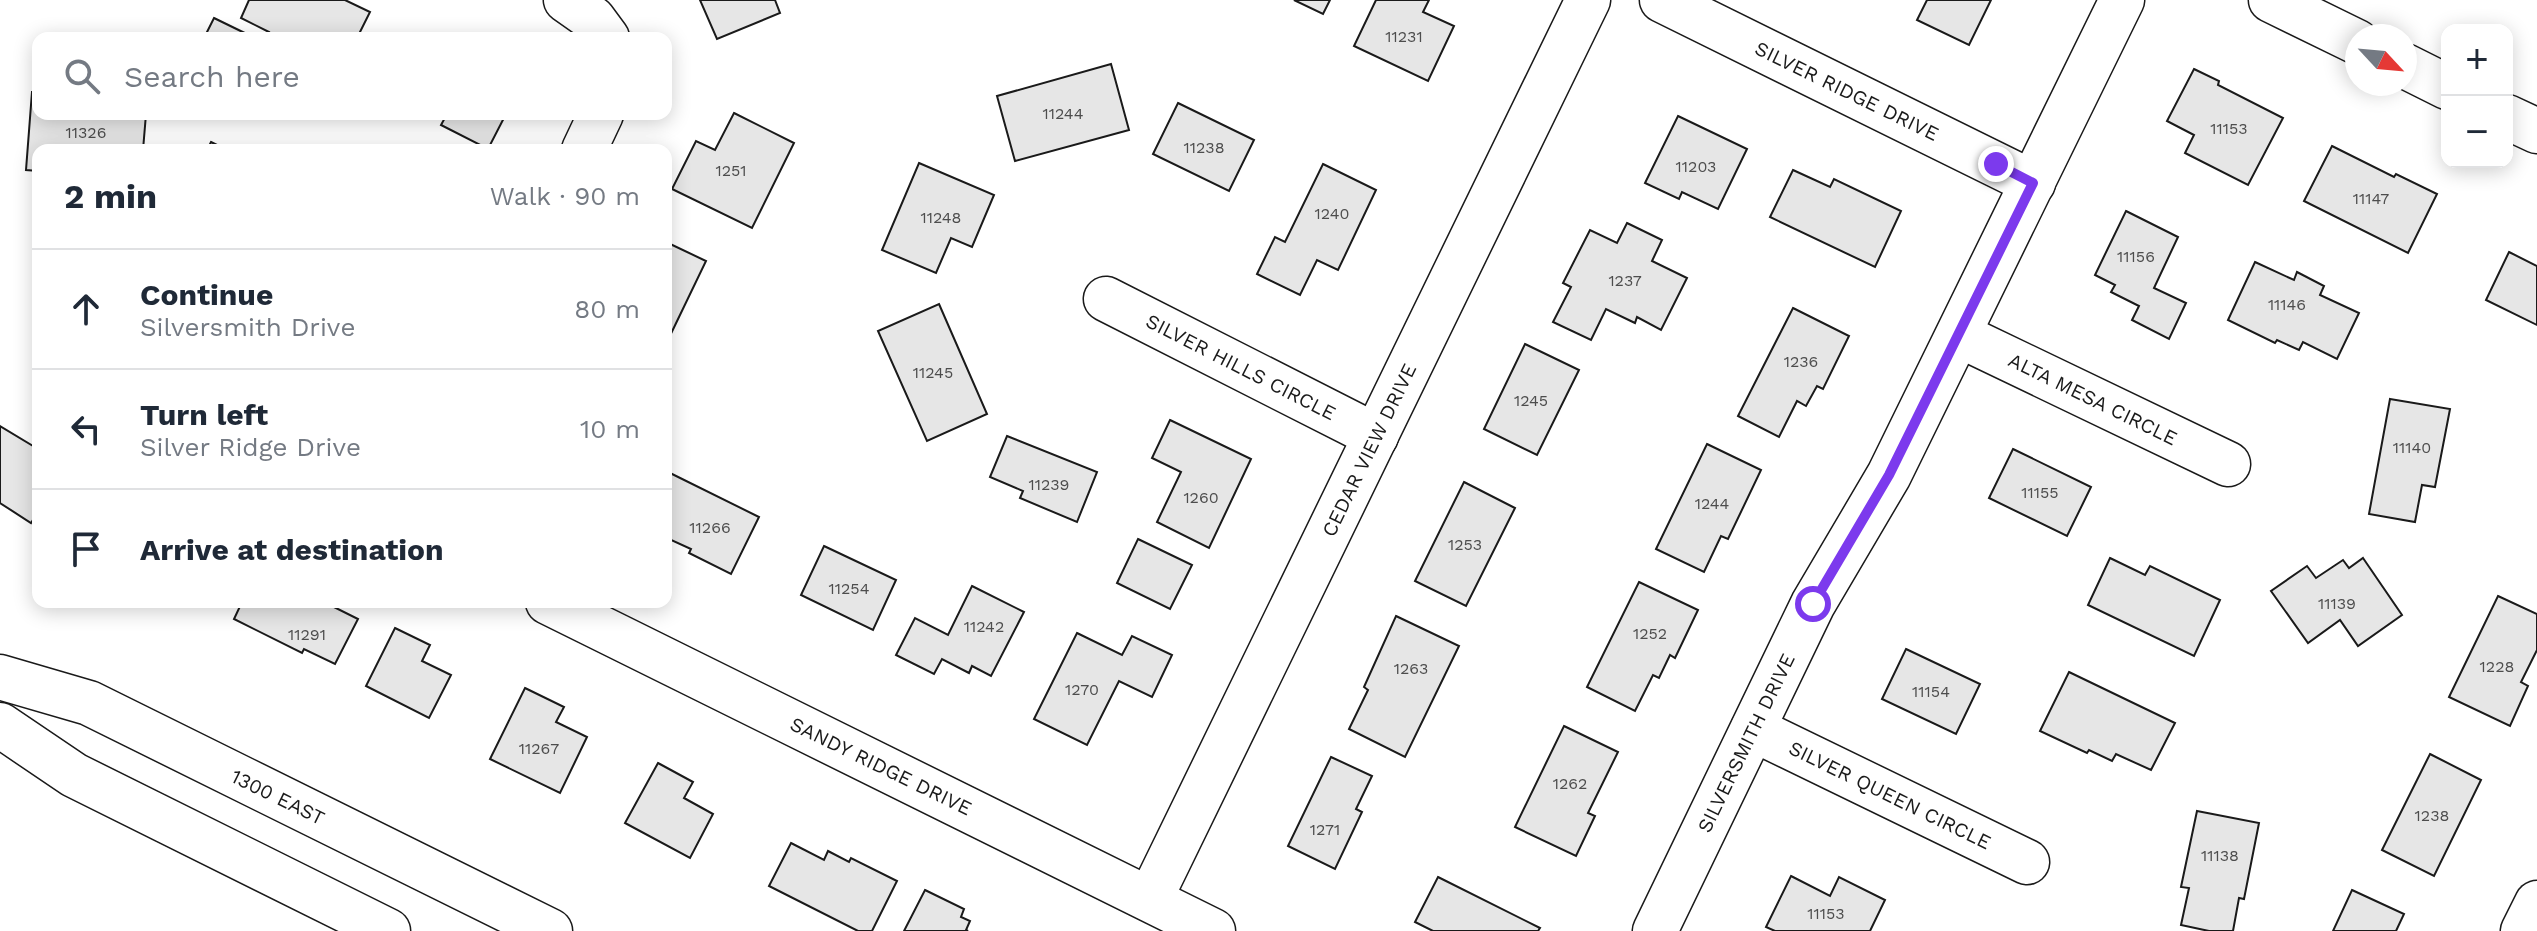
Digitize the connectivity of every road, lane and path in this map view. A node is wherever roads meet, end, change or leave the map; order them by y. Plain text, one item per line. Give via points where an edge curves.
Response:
1 (566, 0) edge
2 (1588, 0) edge
3 (1662, 0) edge
4 (2122, 0) edge
5 (2271, 0) edge
6 (603, 32) edge
7 (2345, 36) edge
8 (2417, 72) edge
9 (2441, 84) edge
10 (598, 120) edge
11 (2513, 120) edge
12 (2537, 131) edge
13 (587, 144) edge
14 (2033, 183) junction
15 (1106, 299) dead end
16 (1959, 335) junction
17 (1376, 436) junction
18 (2228, 464) dead end
19 (560, 608) edge
20 (0, 677) edge
21 (0, 725) edge
22 (1753, 729) junction
23 (2027, 862) dead end
24 (1150, 899) junction
25 (2537, 903) edge
26 (388, 931) edge
27 (550, 931) edge
28 (1213, 931) edge
29 (1655, 931) edge
30 (2523, 931) edge

1 - 6 street
2 - 17 street, CEDAR VIEW DRIVE
3 - 14 street, SILVER RIDGE DRIVE
4 - 14 street, SILVERSMITH DRIVE
5 - 7 street
8 - 9 street
10 - 13 street
11 - 12 street
14 - 16 street, SILVERSMITH DRIVE
15 - 17 street, SILVER HILLS CIRCLE
16 - 18 street, ALTA MESA CIRCLE
16 - 22 street, SILVERSMITH DRIVE via 1889,475 1813,604
17 - 24 street, CEDAR VIEW DRIVE
19 - 24 street, SANDY RIDGE DRIVE
20 - 27 street, 1300 EAST via 89,703
21 - 26 street via 74,775
22 - 23 street, SILVER QUEEN CIRCLE
22 - 29 street, SILVERSMITH DRIVE
24 - 28 street, SANDY RIDGE DRIVE
25 - 30 street

